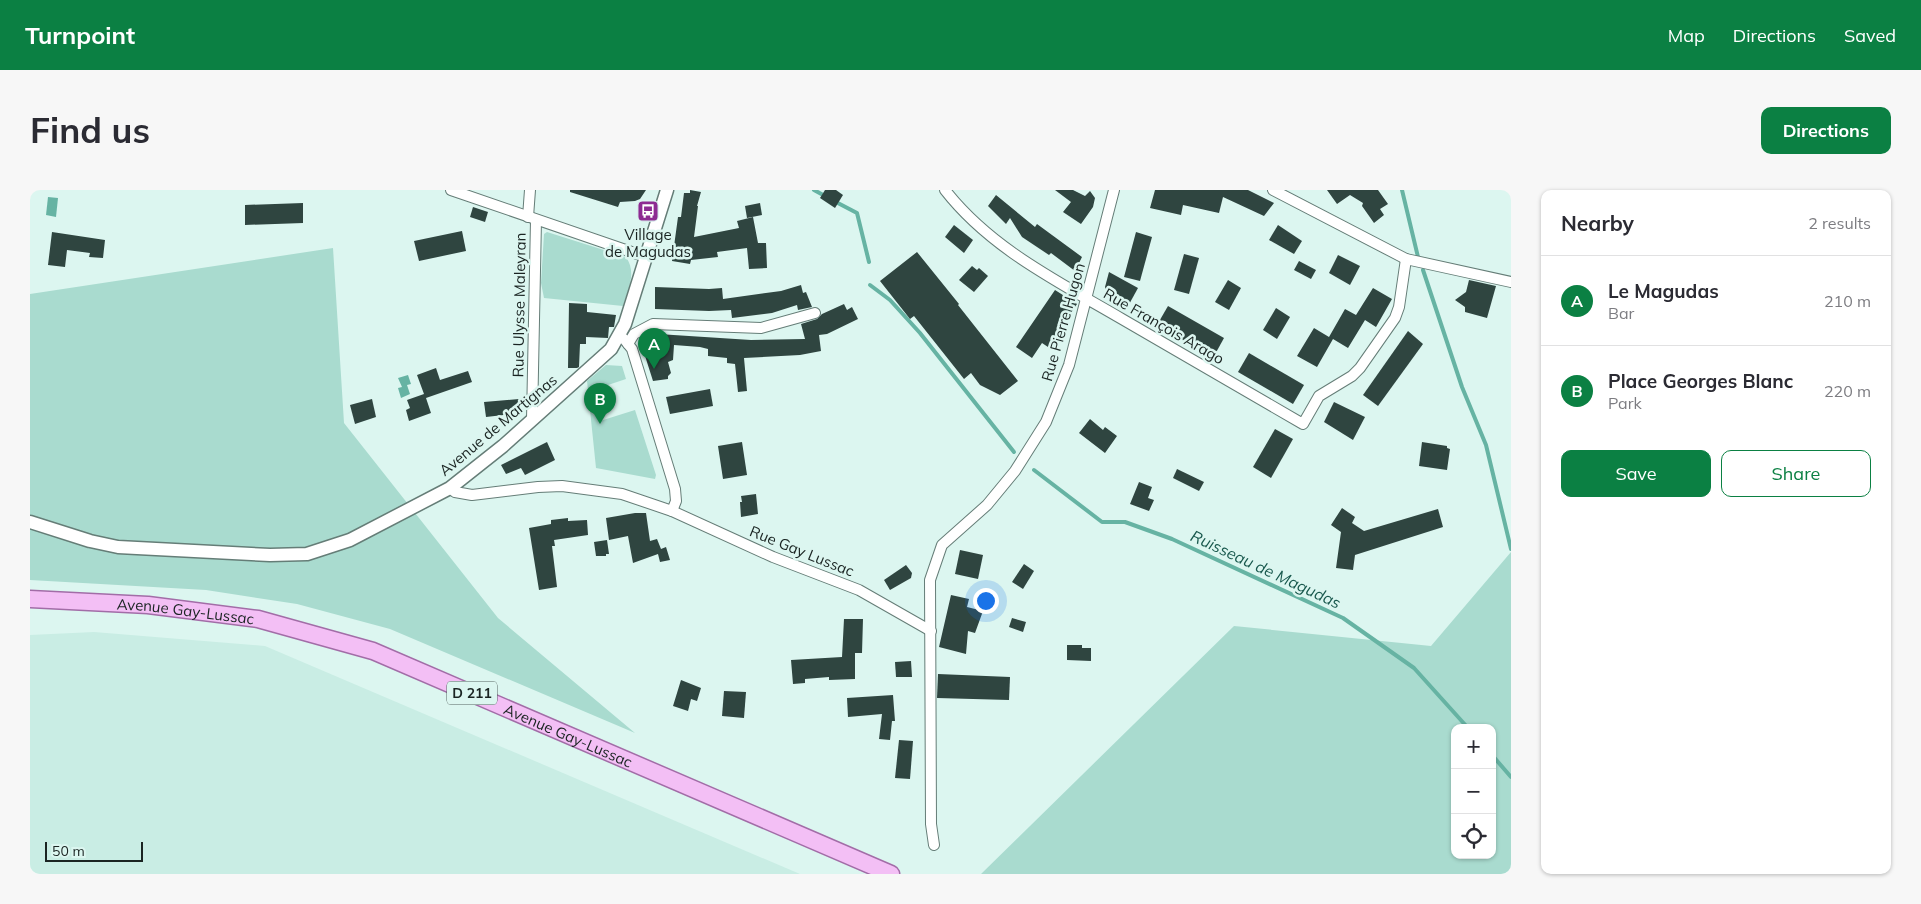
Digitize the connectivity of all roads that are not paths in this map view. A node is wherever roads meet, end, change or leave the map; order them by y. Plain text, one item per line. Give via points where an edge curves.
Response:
1 (450, 190) edge
2 (530, 190) edge
3 (667, 190) edge
4 (945, 190) edge
5 (1114, 190) edge
6 (1273, 190) edge
7 (532, 219) junction
8 (646, 257) junction
9 (1406, 259) junction
10 (1511, 282) edge
11 (1086, 298) junction
12 (816, 312) dead end
13 (624, 340) junction
14 (532, 420) junction
15 (450, 488) junction
16 (672, 510) junction
17 (30, 522) edge
18 (30, 599) edge
19 (931, 631) junction
20 (934, 845) dead end
21 (891, 874) edge

1 - 7 street
2 - 7 street, Rue Ulysse Maleyran
3 - 8 street, Avenue de Martignas
4 - 11 street, Rue François Arago via 983,231 1027,264
5 - 11 street, Rue Pierre Hugon
6 - 9 street
7 - 8 street
7 - 14 street, Rue Ulysse Maleyran
8 - 13 street, Avenue de Martignas
9 - 10 street
9 - 11 street, Rue François Arago via 1395,318 1360,368 1319,396 1303,424
11 - 19 street, Rue Pierre Hugon via 1069,365 1046,422 1015,471 987,506 942,545 930,580
12 - 13 street via 762,328 653,324
13 - 14 street, Avenue de Martignas
13 - 16 street via 632,349 675,489 676,500
14 - 15 street, Avenue de Martignas
15 - 16 street, Rue Gay Lussac via 472,495 538,487 584,488 622,494
15 - 17 street, Avenue de Martignas via 350,540 307,554 118,547
16 - 19 street, Rue Gay Lussac via 773,557 859,590
18 - 21 main road, Avenue Gay-Lussac / D 211 via 148,605 258,618 373,651
19 - 20 street

